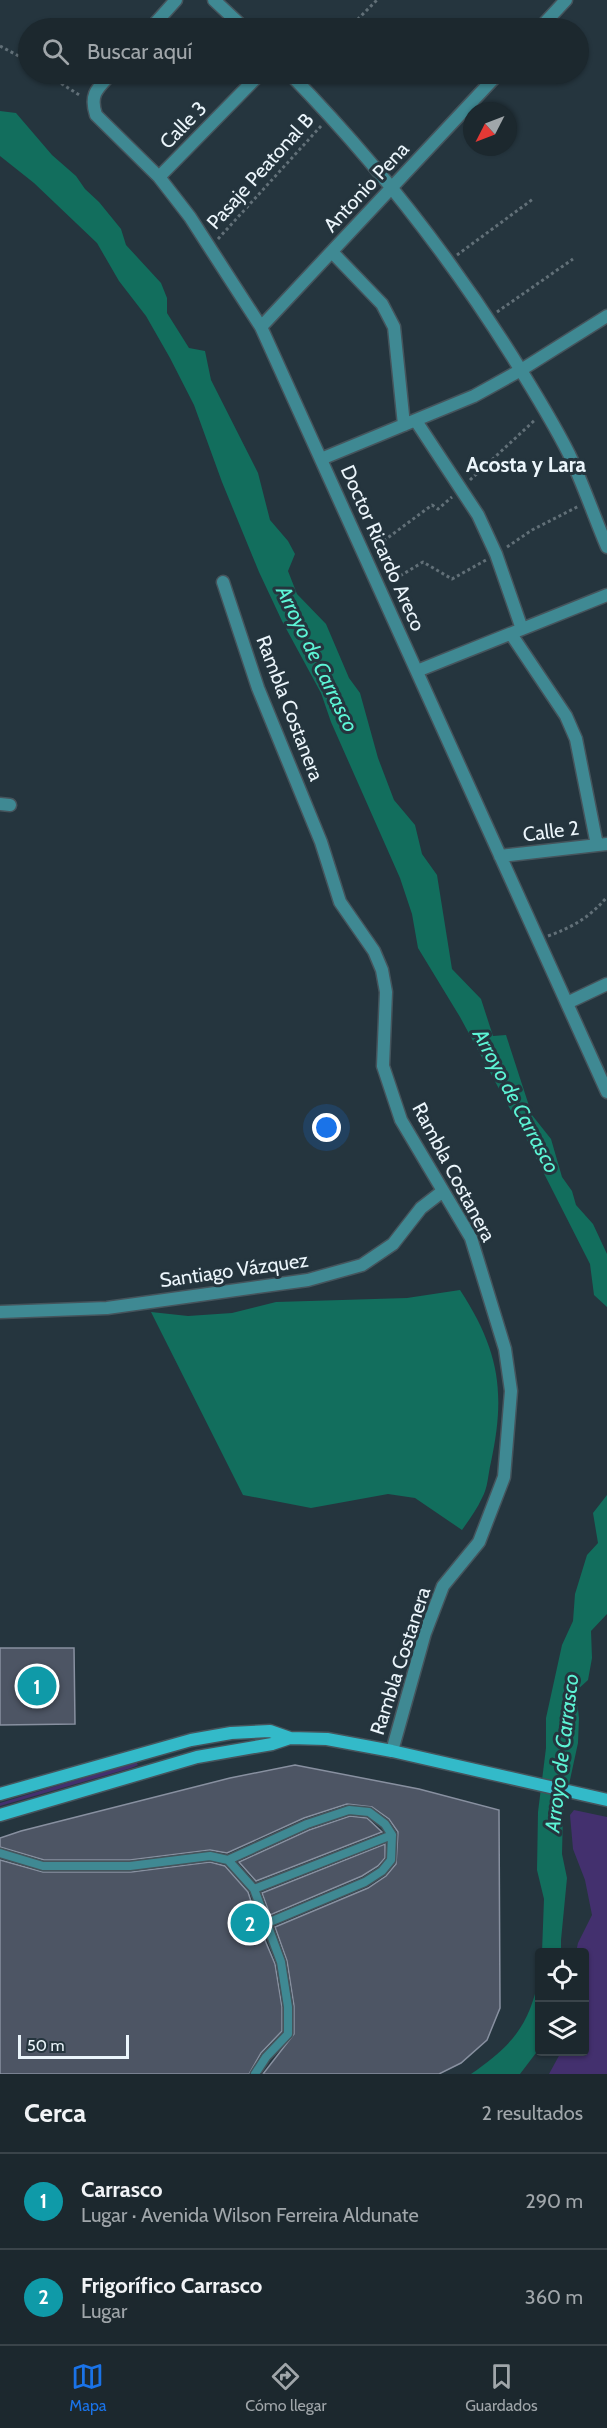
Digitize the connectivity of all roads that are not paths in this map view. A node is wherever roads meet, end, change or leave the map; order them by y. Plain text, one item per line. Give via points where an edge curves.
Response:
1 (176, 0) edge
2 (214, 0) edge
3 (566, 0) edge
4 (160, 18) edge
5 (233, 18) edge
6 (549, 18) edge
7 (102, 84) edge
8 (251, 84) edge
9 (300, 84) edge
10 (489, 84) edge
11 (159, 177) junction
12 (393, 187) junction
13 (332, 252) junction
14 (607, 316) edge
15 (261, 327) junction
16 (521, 370) junction
17 (416, 421) junction
18 (404, 425) junction
19 (321, 459) junction
20 (607, 547) edge
21 (223, 582) dead end
22 (607, 595) edge
23 (517, 632) junction
24 (417, 671) junction
25 (602, 845) edge
26 (500, 856) junction
27 (607, 984) edge
28 (567, 1003) junction
29 (607, 1092) edge
30 (443, 1191) junction
31 (0, 1312) edge
32 (290, 1738) junction
33 (392, 1751) junction
34 (0, 1794) edge
35 (605, 1799) edge
36 (0, 1815) edge
37 (392, 1835) junction
38 (0, 1853) edge
39 (228, 1860) junction
40 (254, 1889) junction
41 (265, 1924) junction
42 (255, 2074) edge

1 - 4 street
2 - 5 street
3 - 6 street
7 - 11 street, Doctor Ricardo Areco via 92,104 96,115
8 - 11 street, Calle 3
9 - 12 street
10 - 12 street, Antonio Pena
11 - 15 street, Doctor Ricardo Areco via 211,247
12 - 13 street, Antonio Pena
12 - 16 street
13 - 15 street, Antonio Pena
13 - 18 street via 382,304 394,327
14 - 16 street
15 - 19 street, Doctor Ricardo Areco
16 - 17 street
16 - 20 street via 569,455
17 - 18 street
17 - 23 street via 478,515 496,554
18 - 19 street
19 - 24 street, Doctor Ricardo Areco
21 - 30 street, Rambla Costanera via 258,688 321,842 340,902 375,951 382,970 386,992 383,1066 401,1120
22 - 23 street
23 - 24 street
23 - 25 street via 576,739
24 - 26 street, Doctor Ricardo Areco
25 - 26 street, Calle 2
26 - 28 street, Doctor Ricardo Areco
27 - 28 street
28 - 29 street, Doctor Ricardo Areco
30 - 31 street, Santiago Vázquez via 422,1208 393,1244 362,1265 308,1280 107,1308
30 - 33 street, Rambla Costanera via 471,1238 505,1349 511,1391 508,1440 504,1477 479,1542 443,1586 425,1633
32 - 33 main road via 327,1739
32 - 34 main road via 270,1731 191,1740
32 - 36 main road via 197,1757
33 - 35 main road
37 - 39 lane via 369,1812 349,1810 307,1824
37 - 40 lane
37 - 41 lane via 391,1860 382,1871 365,1882
38 - 39 lane via 44,1866 130,1866 210,1856
39 - 40 lane
40 - 41 lane
41 - 42 lane via 281,1962 288,2034

